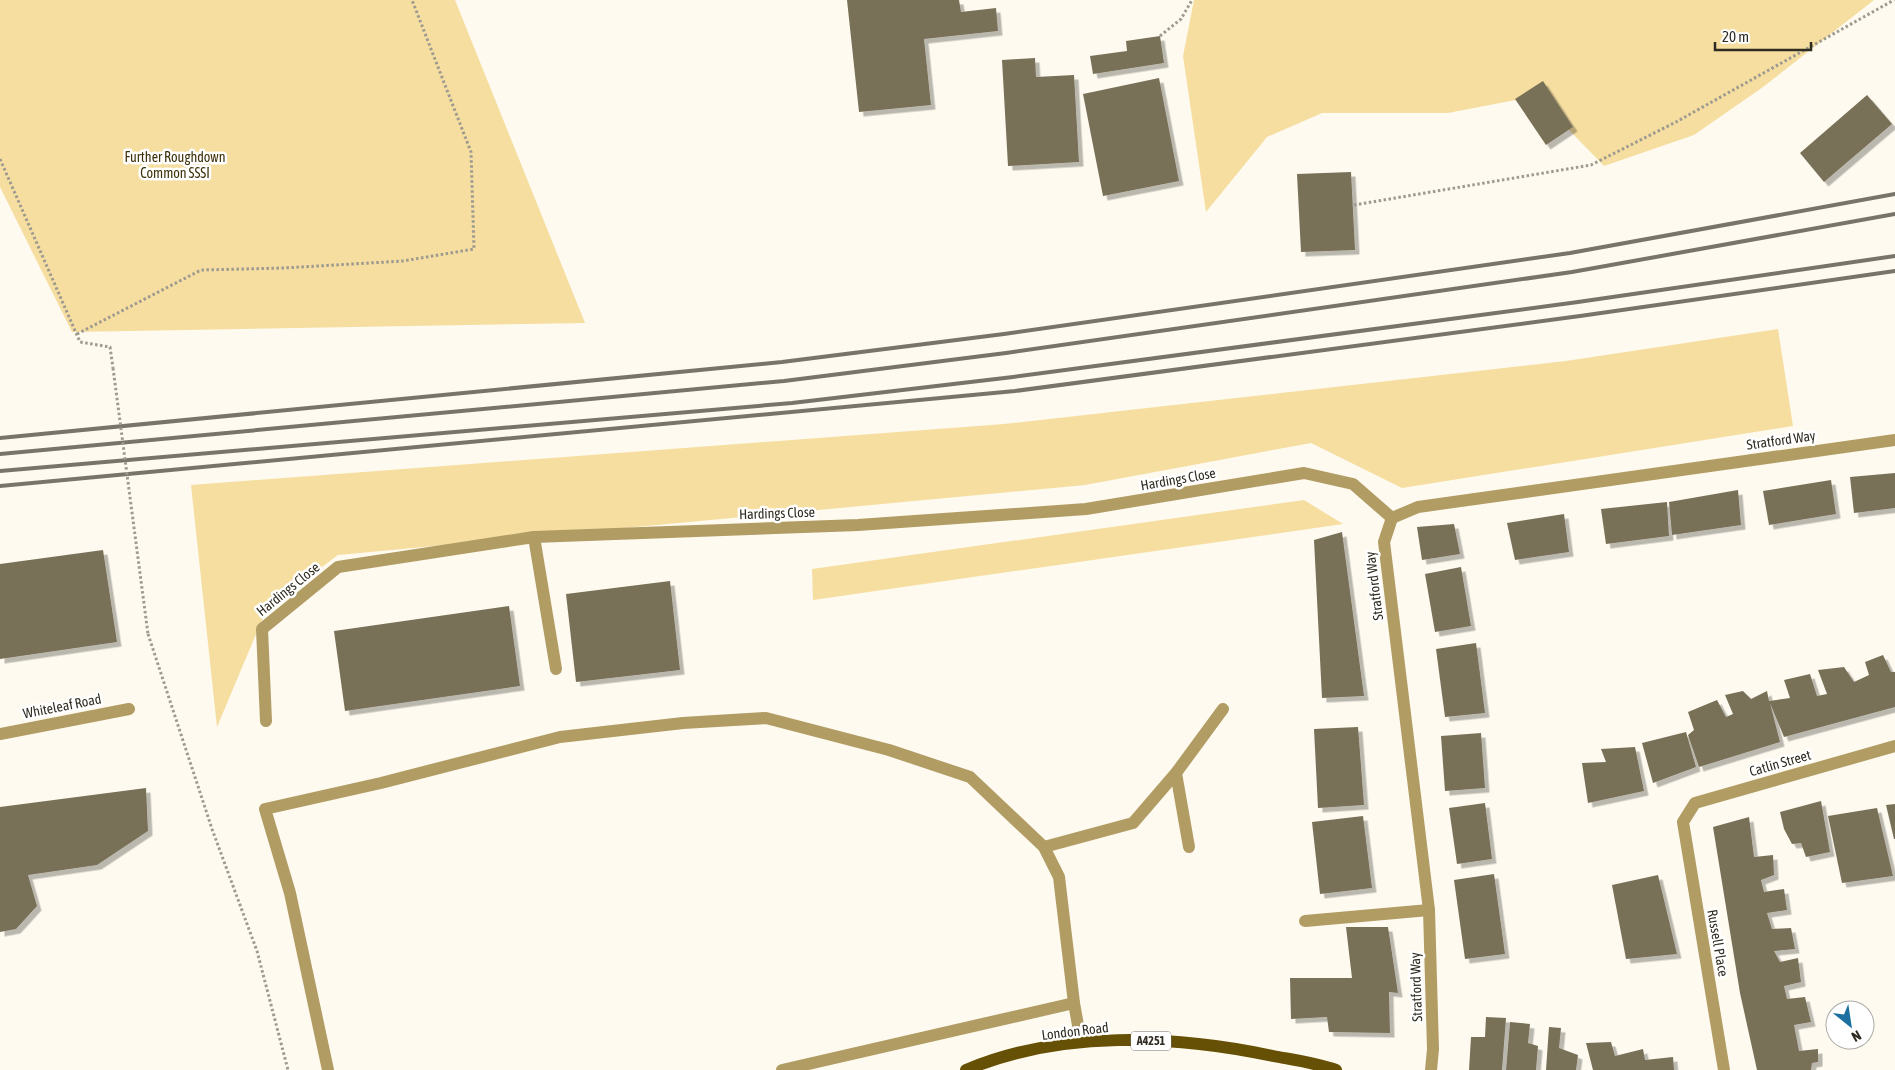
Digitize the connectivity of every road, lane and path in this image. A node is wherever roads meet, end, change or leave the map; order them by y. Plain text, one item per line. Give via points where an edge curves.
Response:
1 (412, 0) edge
2 (1192, 0) edge
3 (1894, 0) edge
4 (1160, 36) dead end
5 (0, 159) edge
6 (1354, 205) dead end
7 (78, 334) dead end
8 (1895, 440) edge
9 (1392, 518) junction
10 (534, 537) junction
11 (556, 669) dead end
12 (129, 709) dead end
13 (1224, 709) dead end
14 (266, 720) dead end
15 (0, 734) edge
16 (1895, 746) edge
17 (1176, 773) junction
18 (1682, 822) joint
19 (1044, 847) junction
20 (1190, 847) dead end
21 (1429, 910) junction
22 (1305, 922) dead end
23 (1074, 1003) junction
24 (1081, 1042) junction
25 (288, 1070) edge
26 (328, 1070) edge
27 (782, 1070) edge
28 (966, 1070) edge
29 (1336, 1070) edge
30 (1431, 1070) edge
31 (1724, 1070) edge

1 - 7 path via 471,152 474,249 403,261 201,270
2 - 4 path via 1181,19
3 - 6 path via 1676,122 1591,165
5 - 25 path, bridge via 80,342 110,347 148,634 212,829 257,950
8 - 9 street, Stratford Way via 1418,507
9 - 10 street, Hardings Close via 1353,484 1304,473 1086,509 858,525
9 - 21 street, Stratford Way via 1384,542
10 - 11 street
10 - 14 street, Hardings Close via 338,567 262,629
12 - 15 street, Whiteleaf Road
13 - 17 street
16 - 18 street, Catlin Street via 1695,803
17 - 19 street via 1133,823
17 - 20 street
18 - 31 street, Russell Place
19 - 23 street via 1059,877
19 - 26 street via 970,777 888,750 766,718 683,723 560,737 265,809 290,894
21 - 22 street
21 - 30 street, Stratford Way
23 - 24 street
23 - 27 street
24 - 28 main road, London Road / A4251 via 996,1057
24 - 29 main road, London Road / A4251 via 1139,1040 1234,1048

